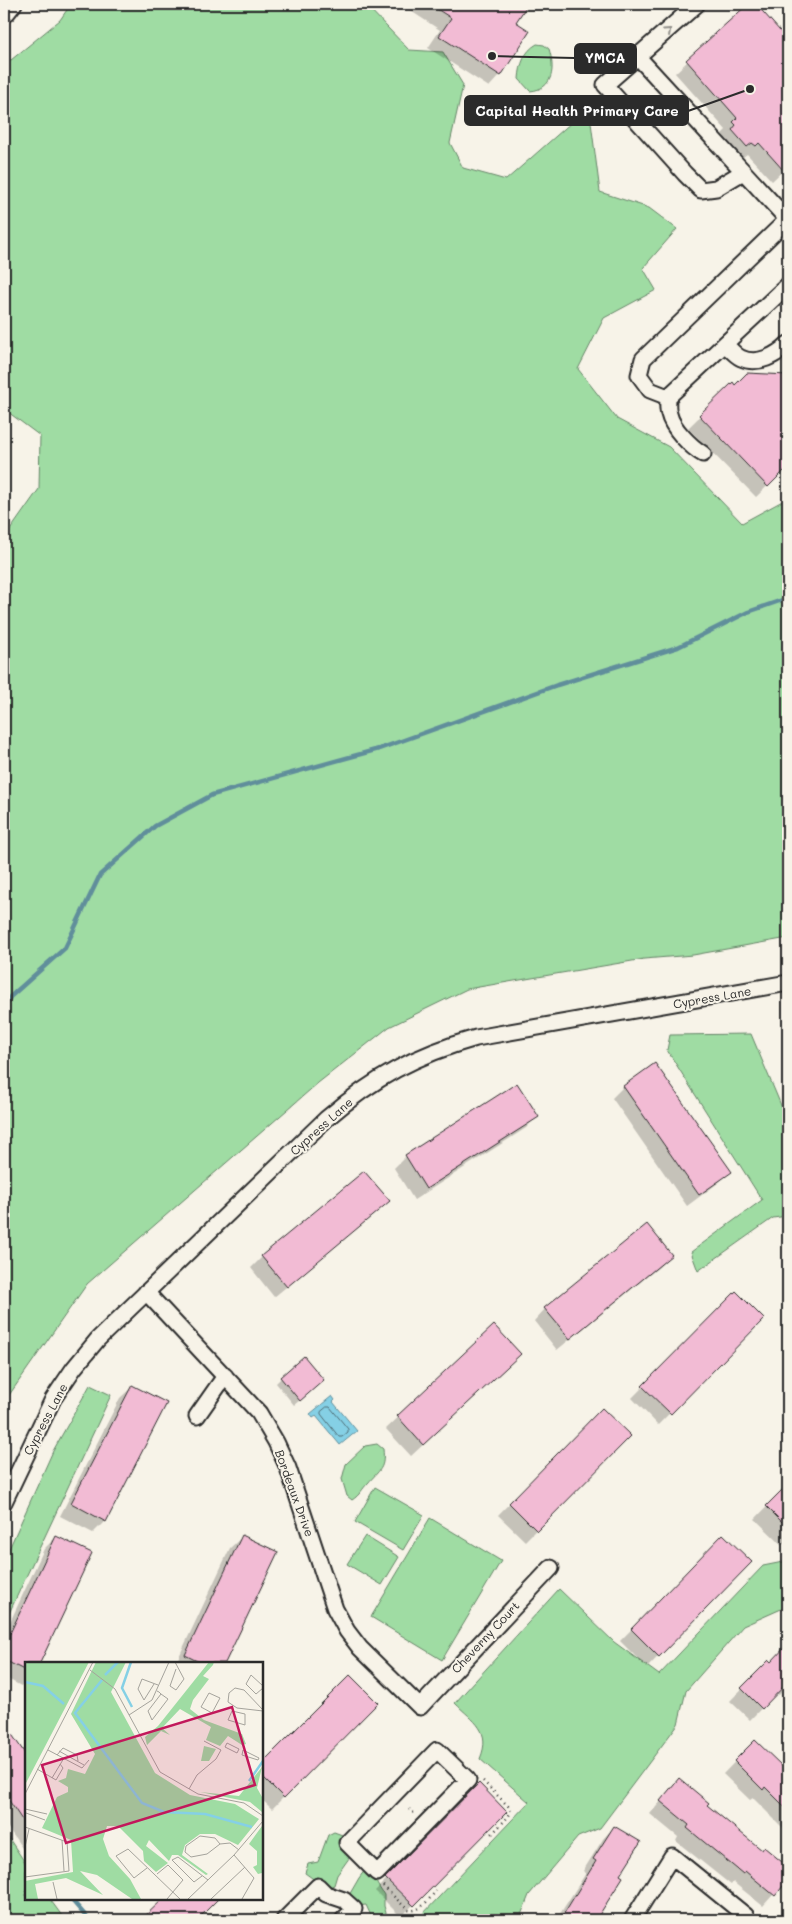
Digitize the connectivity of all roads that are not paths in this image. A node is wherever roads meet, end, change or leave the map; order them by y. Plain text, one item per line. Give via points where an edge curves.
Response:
1 (14, 4) edge
2 (697, 4) edge
3 (4, 13) edge
4 (638, 57) junction
5 (743, 172) junction
6 (788, 220) edge
7 (788, 285) edge
8 (788, 344) edge
9 (726, 345) junction
10 (668, 397) junction
11 (703, 454) dead end
12 (788, 983) edge
13 (146, 1292) junction
14 (225, 1376) junction
15 (197, 1416) dead end
16 (4, 1502) edge
17 (551, 1568) dead end
18 (420, 1707) joint
19 (465, 1777) joint
20 (284, 1920) edge
21 (343, 1920) edge
22 (632, 1920) edge
23 (742, 1920) edge

1 - 3 street
4 -> 2 street
4 - 5 street
4 - 5 street via 605,85 685,174 701,190 716,188
5 - 6 street
6 - 10 street via 643,359 639,375 650,390
7 - 9 street
8 - 9 street via 778,354 756,361 740,358
9 - 10 street
10 - 11 street via 669,414 680,432 693,448
12 - 13 street, Cypress Lane via 476,1038 413,1060 351,1097
13 - 14 street, Bordeaux Drive
13 - 16 street, Cypress Lane via 98,1339 74,1368 54,1399
14 - 15 street
14 - 18 street, Bordeaux Drive via 259,1413 276,1442 288,1468 335,1609 347,1631
17 - 18 street, Cheverny Court
19 - 19 street via 468,1780 377,1873 347,1843 437,1750
20 - 21 street via 318,1886 354,1909
22 - 23 street via 672,1856 746,1916

